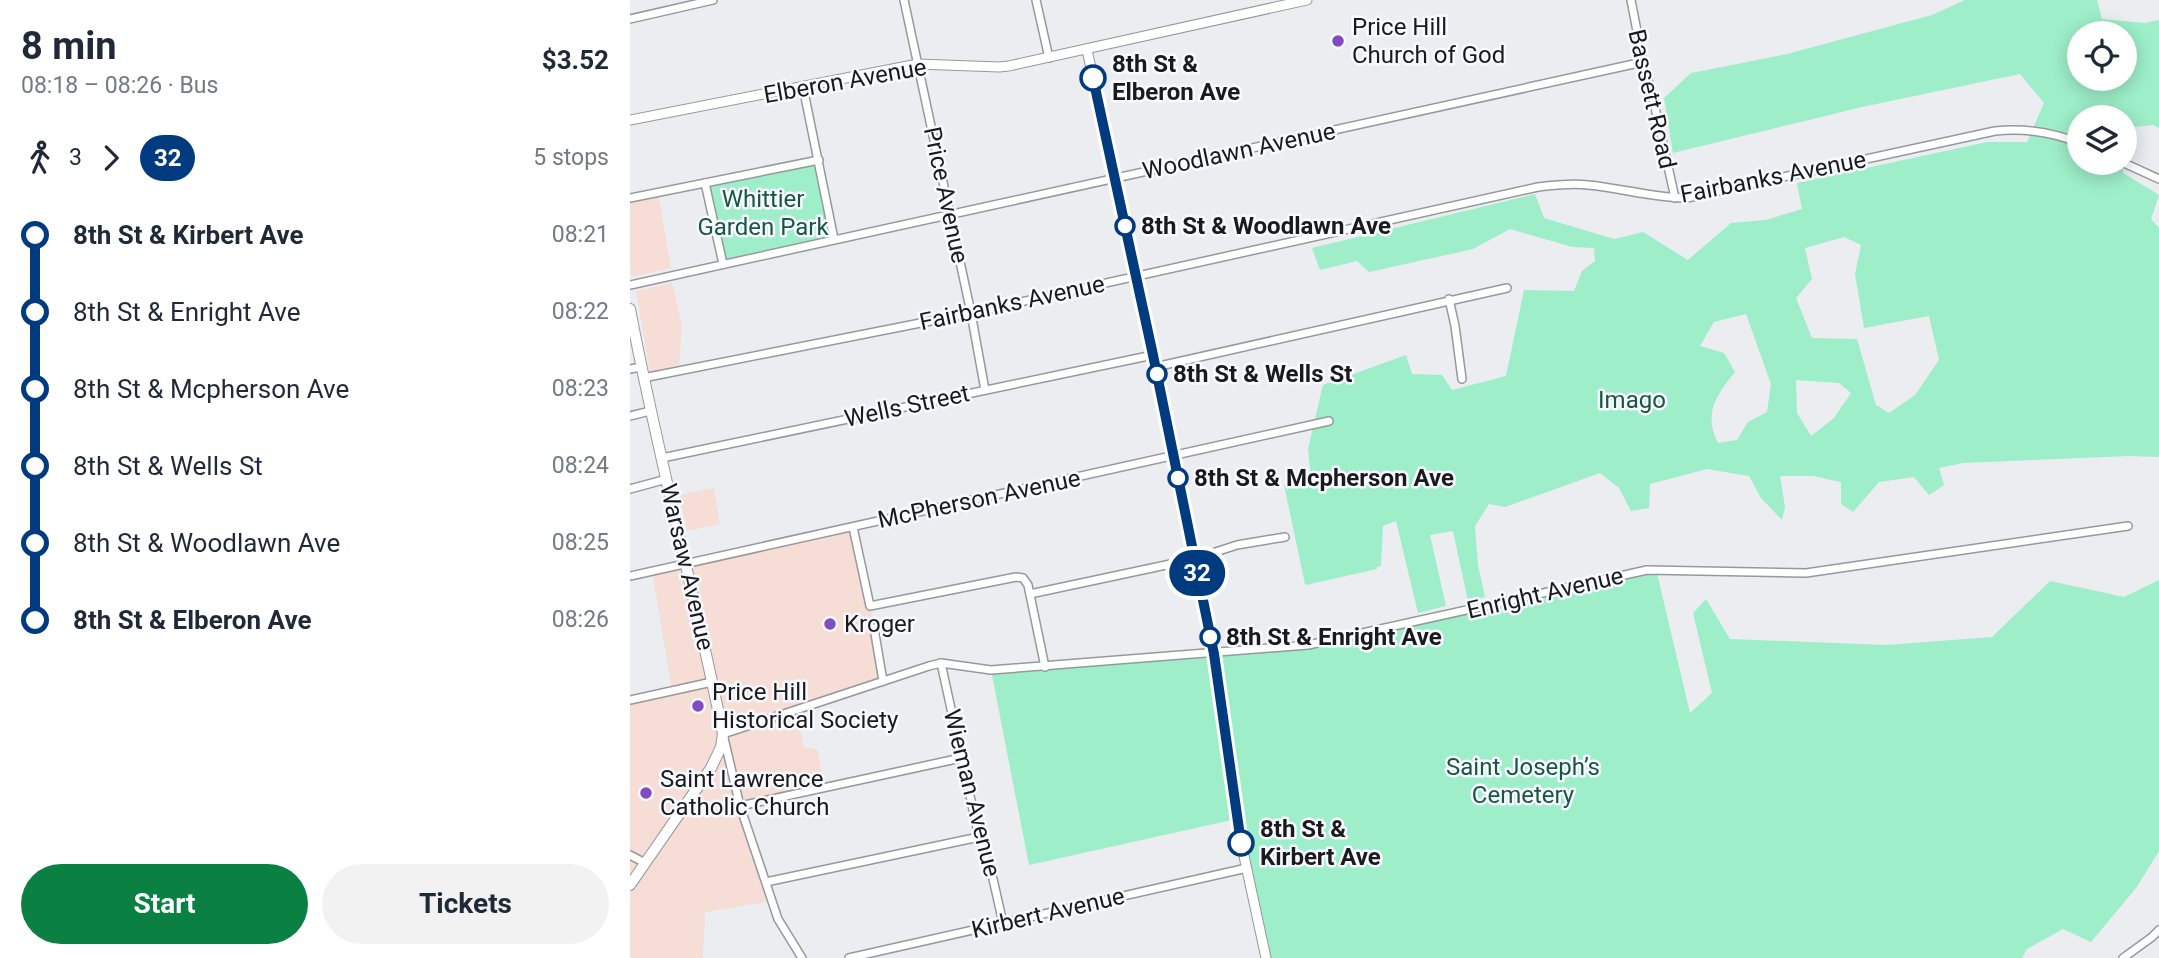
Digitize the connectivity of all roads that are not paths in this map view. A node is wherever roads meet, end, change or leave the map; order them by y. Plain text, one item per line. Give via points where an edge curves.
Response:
1 (713, 0) edge
2 (904, 0) edge
3 (1036, 0) edge
4 (1307, 0) edge
5 (1631, 0) edge
6 (1268, 4) edge
7 (630, 19) edge
8 (1087, 50) junction
9 (1049, 58) junction
10 (1643, 62) junction
11 (918, 64) junction
12 (803, 87) junction
13 (630, 120) edge
14 (2067, 139) edge
15 (819, 160) junction
16 (2137, 169) edge
17 (2159, 179) edge
18 (705, 183) junction
19 (630, 198) edge
20 (1675, 198) junction
21 (950, 214) junction
22 (834, 239) junction
23 (723, 264) junction
24 (630, 285) edge
25 (1507, 288) dead end
26 (1449, 299) junction
27 (630, 309) edge
28 (971, 313) junction
29 (1153, 355) junction
30 (1155, 367) junction
31 (630, 369) edge
32 (642, 372) junction
33 (1462, 379) dead end
34 (985, 390) junction
35 (650, 411) junction
36 (630, 416) edge
37 (1329, 421) dead end
38 (1174, 457) junction
39 (662, 458) junction
40 (667, 479) junction
41 (630, 489) edge
42 (2128, 526) dead end
43 (853, 527) junction
44 (1285, 537) dead end
45 (1194, 559) junction
46 (686, 564) junction
47 (630, 576) edge
48 (1030, 594) junction
49 (874, 628) dead end
50 (1214, 654) junction
51 (941, 663) junction
52 (1045, 667) junction
53 (883, 681) junction
54 (712, 682) junction
55 (630, 700) edge
56 (723, 734) junction
57 (961, 758) junction
58 (740, 806) junction
59 (979, 837) junction
60 (630, 855) edge
61 (645, 863) junction
62 (1247, 868) junction
63 (766, 882) junction
64 (630, 885) edge
65 (1003, 923) junction
66 (2159, 930) edge
67 (802, 958) edge
68 (849, 958) edge
69 (1266, 958) edge
70 (2123, 958) edge

1 - 7 street
2 - 11 street, Price Avenue
3 - 9 street
4 - 6 street, Elberon Avenue
5 - 10 street, Bassett Road
6 - 8 street, Elberon Avenue
8 - 9 street, Elberon Avenue
8 - 29 street, bridge
9 - 11 street, Elberon Avenue via 999,67
10 - 20 street, Bassett Road
10 - 21 street, Woodlawn Avenue
11 - 12 street, Elberon Avenue
11 - 21 street, Price Avenue
12 - 13 street, Elberon Avenue
12 - 15 street
14 - 20 street, Fairbanks Avenue via 2042,132 1995,131
15 - 18 street
15 - 22 street
16 - 17 street
18 - 19 street
18 - 23 street
20 - 28 street, Fairbanks Avenue via 1587,185 1538,187
21 - 22 street, Woodlawn Avenue
21 - 28 street, Price Avenue
22 - 23 street, Woodlawn Avenue
23 - 24 street, Woodlawn Avenue
25 - 26 street
26 - 30 street
26 - 33 street
27 - 32 main road, Warsaw Avenue
28 - 32 street, Fairbanks Avenue
28 - 34 street, Price Avenue
29 - 30 street
29 - 34 street, Wells Street
30 - 38 street
31 - 32 street, Fairbanks Avenue
32 - 35 main road, Warsaw Avenue
34 - 39 street, Wells Street
35 - 36 street
35 - 39 main road, Warsaw Avenue
37 - 38 street, McPherson Avenue
38 - 43 street, McPherson Avenue
38 - 45 street
39 - 40 main road, Warsaw Avenue
40 - 41 street
40 - 46 main road, Warsaw Avenue
42 - 50 street, Enright Avenue via 1806,573 1647,570 1308,645
43 - 46 street, McPherson Avenue
43 - 48 street via 870,606 1016,577 1025,580
44 - 45 street via 1237,545
45 - 48 street
45 - 50 street
46 - 47 street, McPherson Avenue
46 - 54 main road, Warsaw Avenue
48 - 52 street
49 - 53 street
50 - 52 street, Enright Avenue
50 - 62 street
51 - 52 street, Enright Avenue via 991,670
51 - 53 street, Enright Avenue
51 - 57 street, Wieman Avenue
53 - 56 street, Enright Avenue
54 - 55 street
54 - 56 main road, Warsaw Avenue
56 - 58 street
56 - 61 main road via 711,768
57 - 58 street
57 - 59 street, Wieman Avenue
58 - 63 street
59 - 63 street
59 - 65 street, Wieman Avenue
60 - 61 street
61 - 64 main road
62 - 65 street, Kirbert Avenue
62 - 69 street
63 - 67 street via 778,919
65 - 68 street, Kirbert Avenue
66 - 70 street

